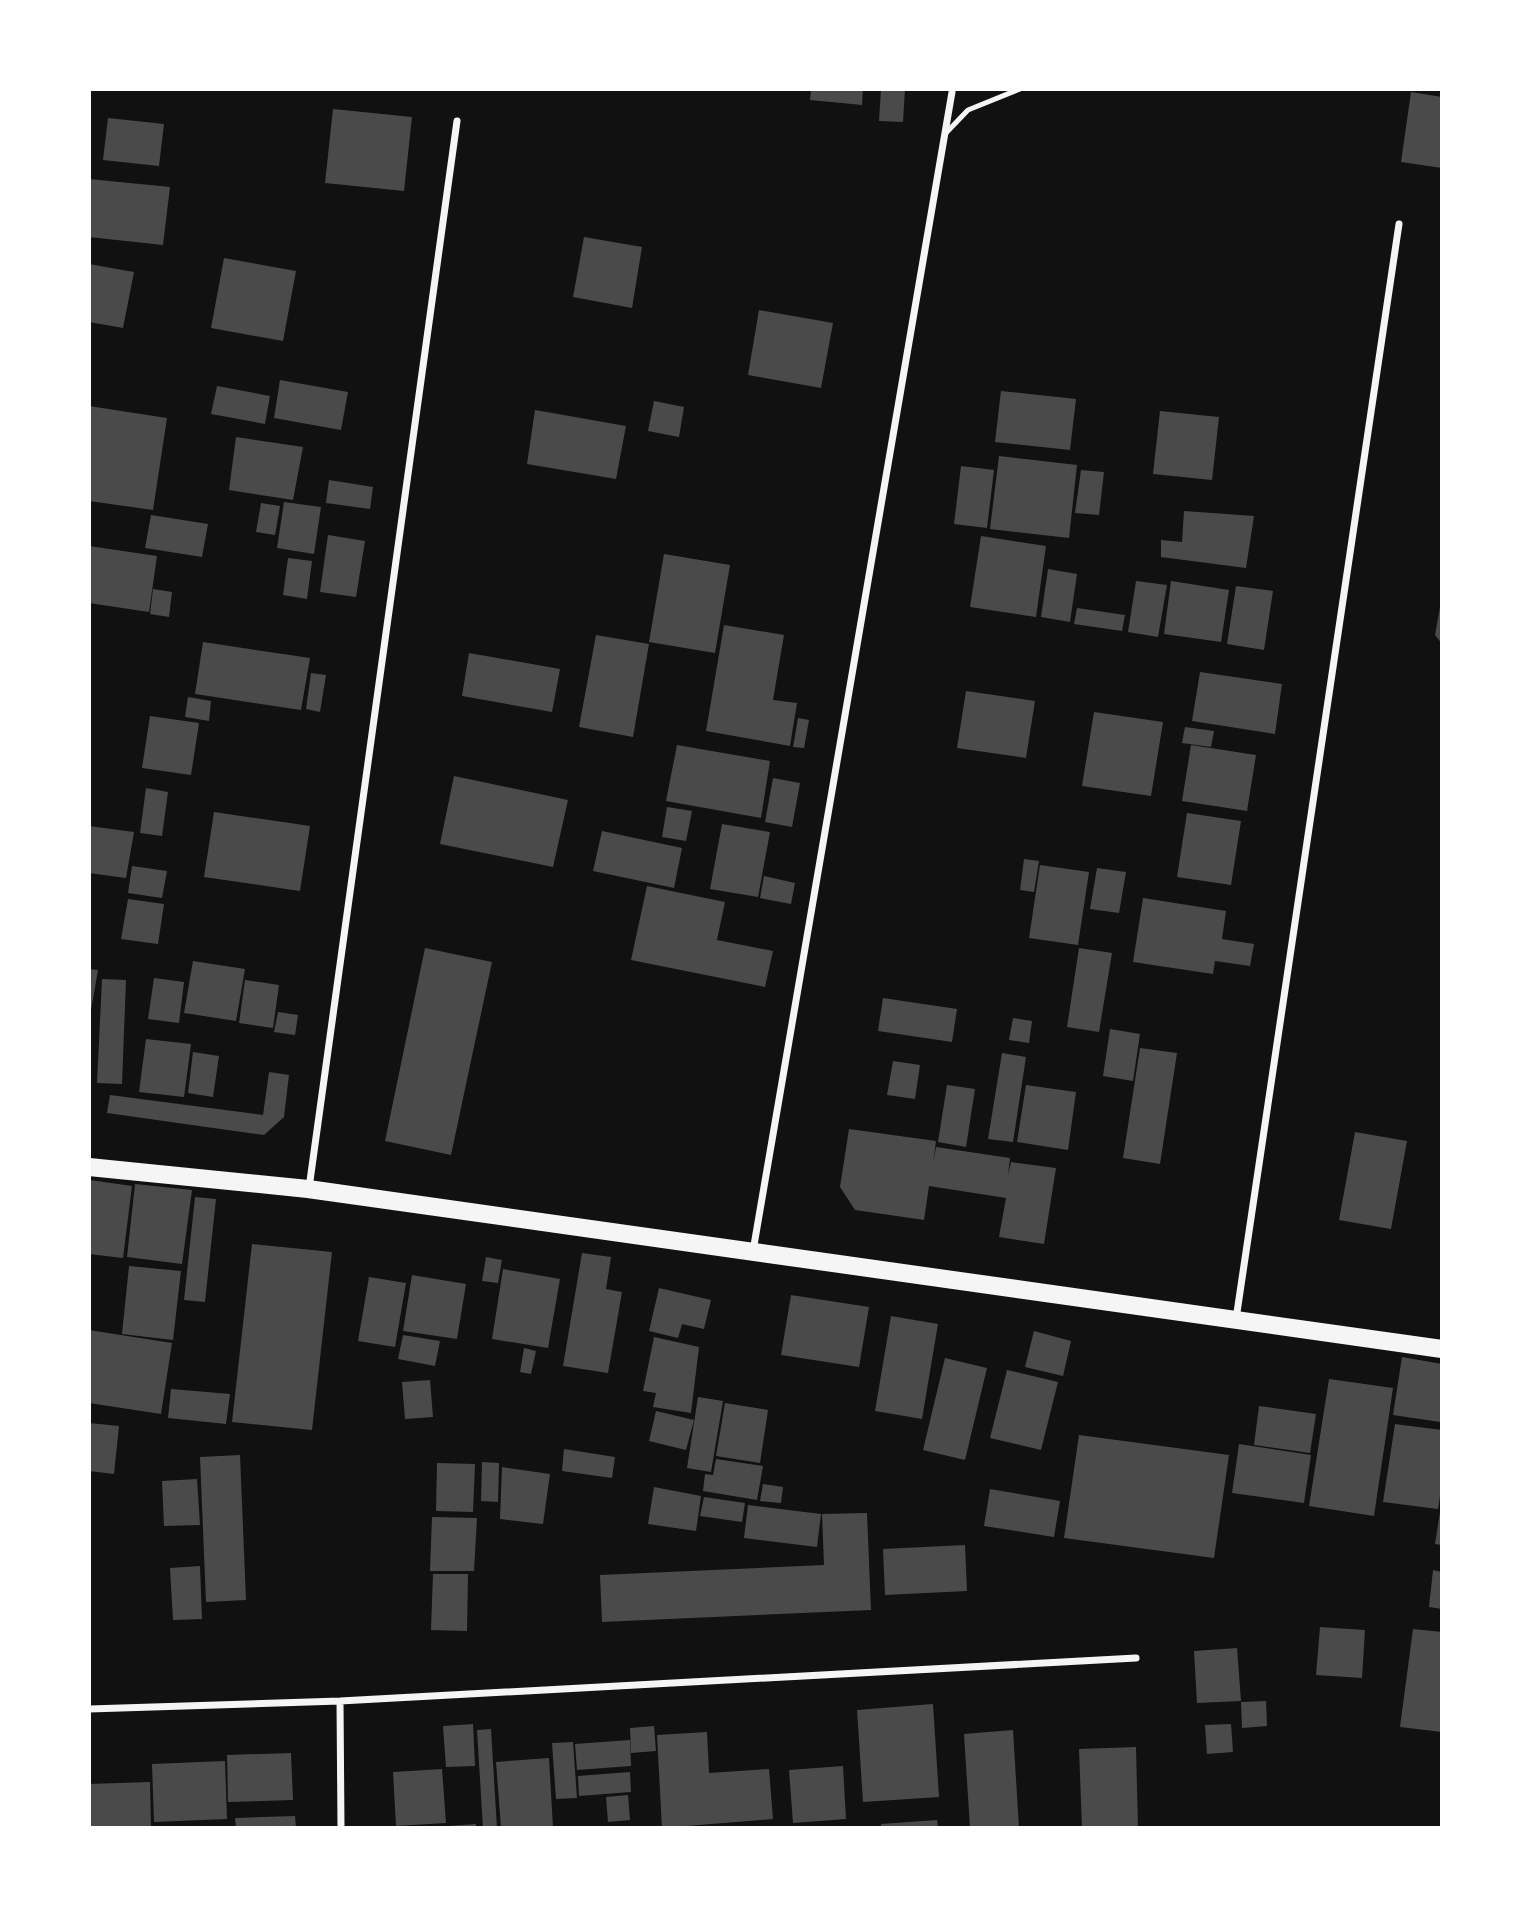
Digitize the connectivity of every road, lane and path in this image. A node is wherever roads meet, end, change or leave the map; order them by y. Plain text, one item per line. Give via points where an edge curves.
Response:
1 (1020, 89) edge
2 (952, 92) dead end
3 (457, 121) dead end
4 (943, 136) junction
5 (1399, 224) dead end
6 (89, 1167) edge
7 (308, 1189) junction
8 (753, 1251) junction
9 (1236, 1320) junction
10 (1442, 1349) edge
11 (1136, 1658) dead end
12 (340, 1700) junction
13 (89, 1709) edge
14 (341, 1828) edge

1 - 4 lane via 968,110
2 - 4 street
3 - 7 street
4 - 8 street
5 - 9 street
6 - 7 main road
7 - 8 main road
8 - 9 main road
9 - 10 main road
11 - 12 street
12 - 13 street
12 - 14 street

